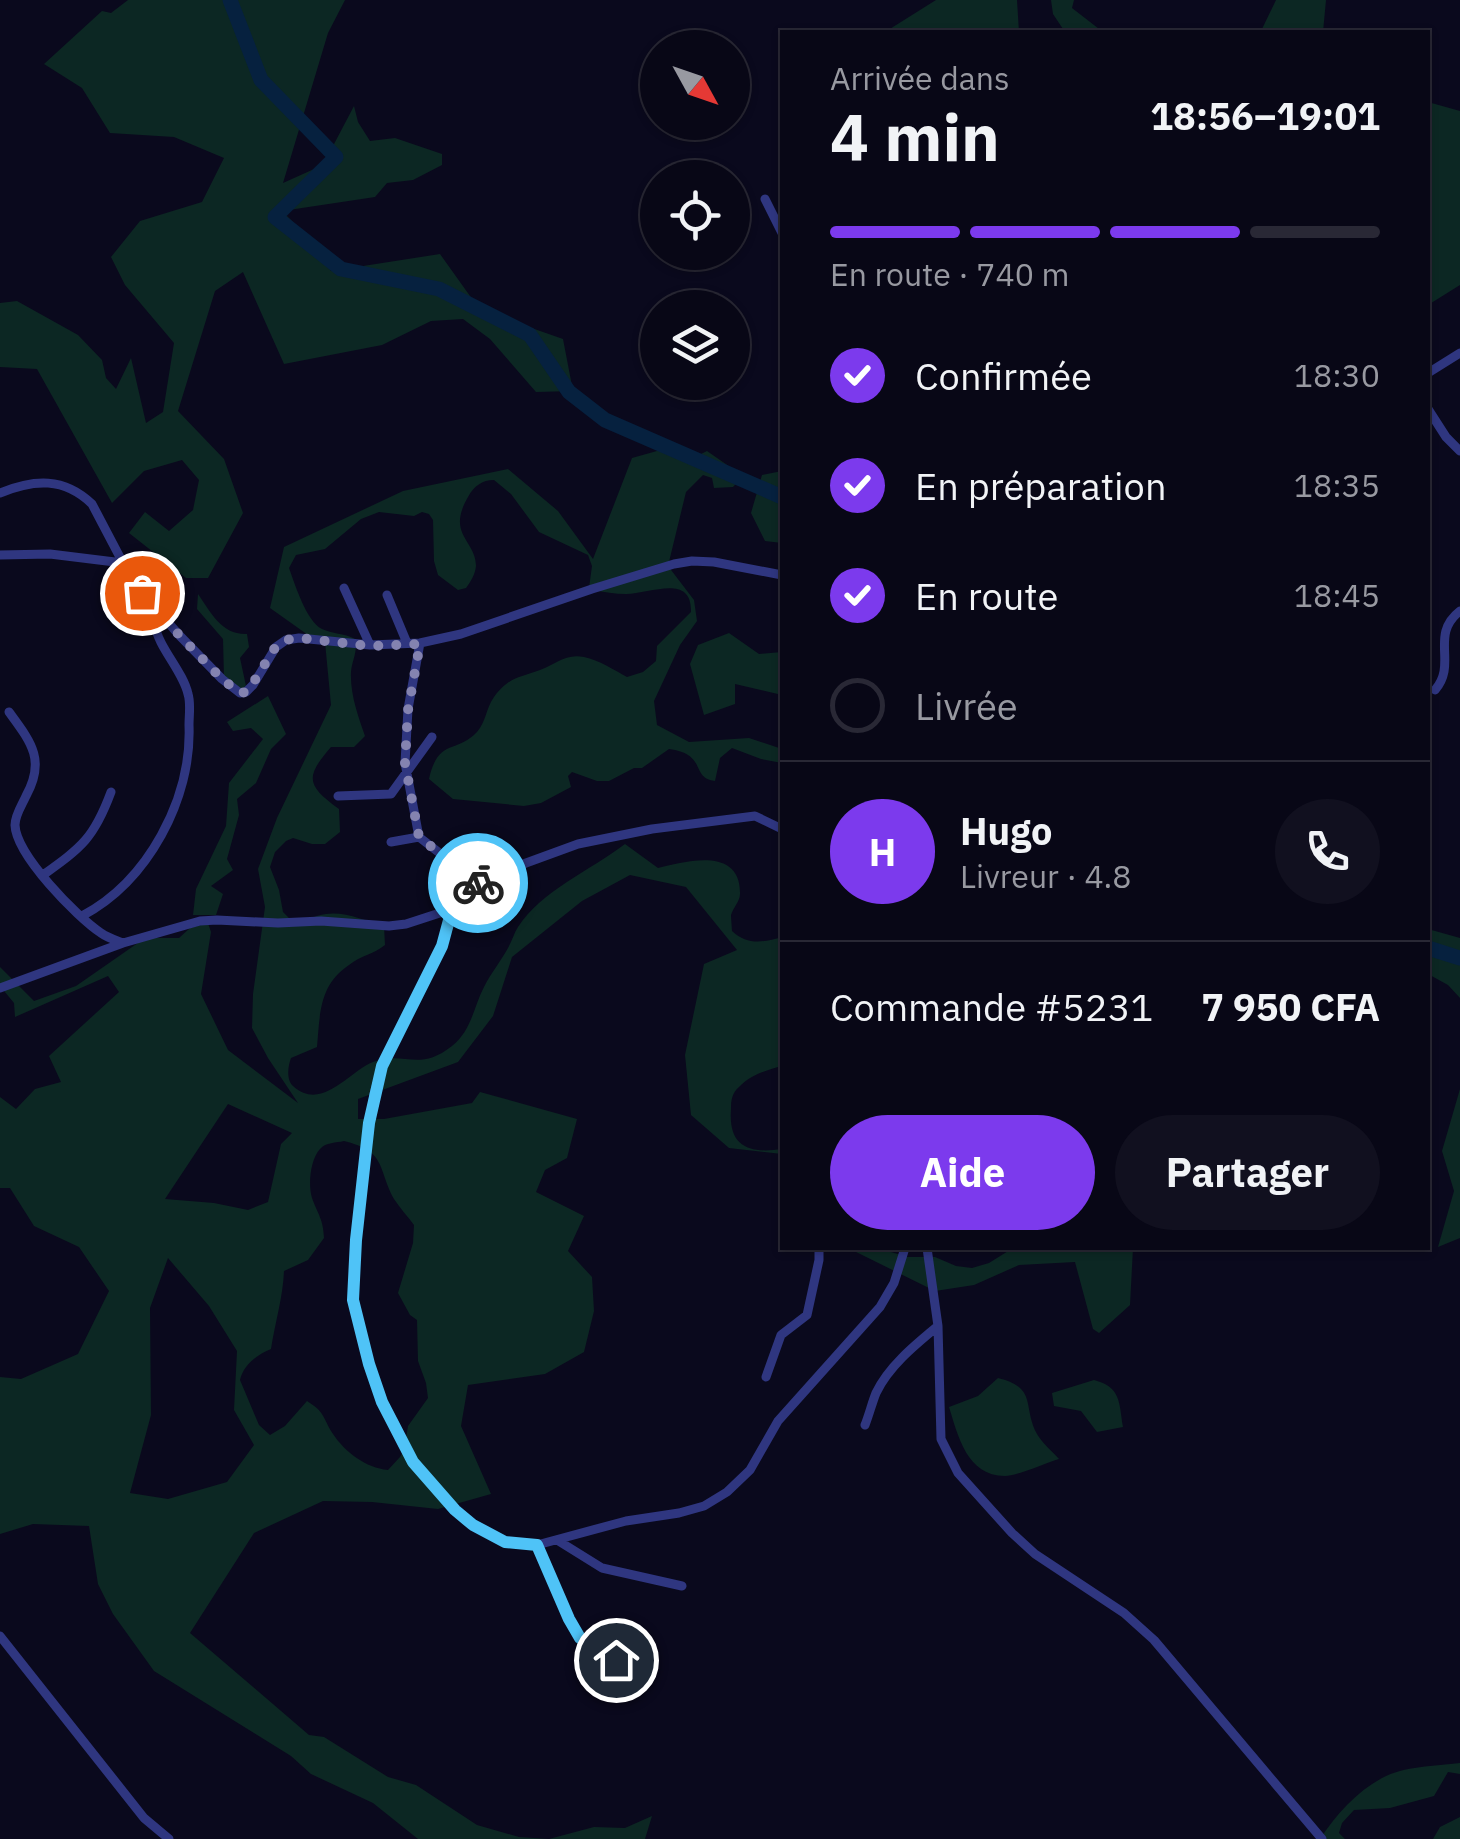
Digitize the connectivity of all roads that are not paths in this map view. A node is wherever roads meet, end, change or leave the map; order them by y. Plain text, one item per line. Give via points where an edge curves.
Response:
1 (765, 200) dead end
2 (780, 229) edge
3 (1460, 353) edge
4 (1430, 372) edge
5 (1430, 413) edge
6 (1460, 451) edge
7 (0, 493) edge
8 (0, 556) edge
9 (123, 564) junction
10 (780, 576) edge
11 (344, 588) dead end
12 (387, 595) dead end
13 (156, 609) junction
14 (1460, 611) edge
15 (407, 644) junction
16 (420, 644) junction
17 (370, 646) junction
18 (1435, 690) dead end
19 (9, 712) dead end
20 (432, 737) dead end
21 (406, 775) junction
22 (110, 792) dead end
23 (338, 796) dead end
24 (780, 828) edge
25 (419, 837) junction
26 (391, 842) dead end
27 (43, 875) junction
28 (478, 883) junction
29 (452, 909) junction
30 (82, 916) junction
31 (123, 943) junction
32 (0, 988) edge
33 (819, 1250) edge
34 (904, 1250) edge
35 (927, 1250) edge
36 (938, 1326) junction
37 (766, 1376) dead end
38 (865, 1425) dead end
39 (557, 1540) junction
40 (537, 1545) junction
41 (682, 1586) dead end
42 (0, 1636) edge
43 (616, 1660) dead end
44 (169, 1839) edge
45 (1322, 1839) edge

1 - 2 street
3 - 4 street
5 - 6 street
7 - 9 street via 46,480 74,489 92,504
8 - 9 street via 50,554
9 - 13 street
10 - 16 street via 714,562 674,564
11 - 17 street
12 - 15 street
13 - 17 street via 240,693 286,640
13 - 30 street via 155,626 188,692 182,788 138,870
14 - 18 street via 1444,629 1444,680
15 - 16 street
15 - 17 street
16 - 21 street
19 - 27 street via 30,741 36,767 10,822
20 - 21 street
21 - 23 street via 391,794
21 - 25 street
22 - 27 street via 84,844
24 - 28 street via 755,816 652,829 578,844
25 - 26 street
25 - 28 street
27 - 30 street
28 - 29 street
29 - 31 street via 390,926 200,921
29 - 40 street via 442,946 374,1094 353,1300 382,1402 413,1462 473,1525 505,1542
30 - 31 street
31 - 32 street
33 - 37 street via 807,1315 780,1335
34 - 39 street via 880,1306 778,1421 750,1470 727,1492 704,1506
35 - 36 street
36 - 38 street via 886,1377
36 - 45 street via 941,1439 958,1473 1035,1554 1154,1640
39 - 40 street
39 - 41 street via 602,1568
40 - 43 street via 580,1638
42 - 44 street via 144,1818

